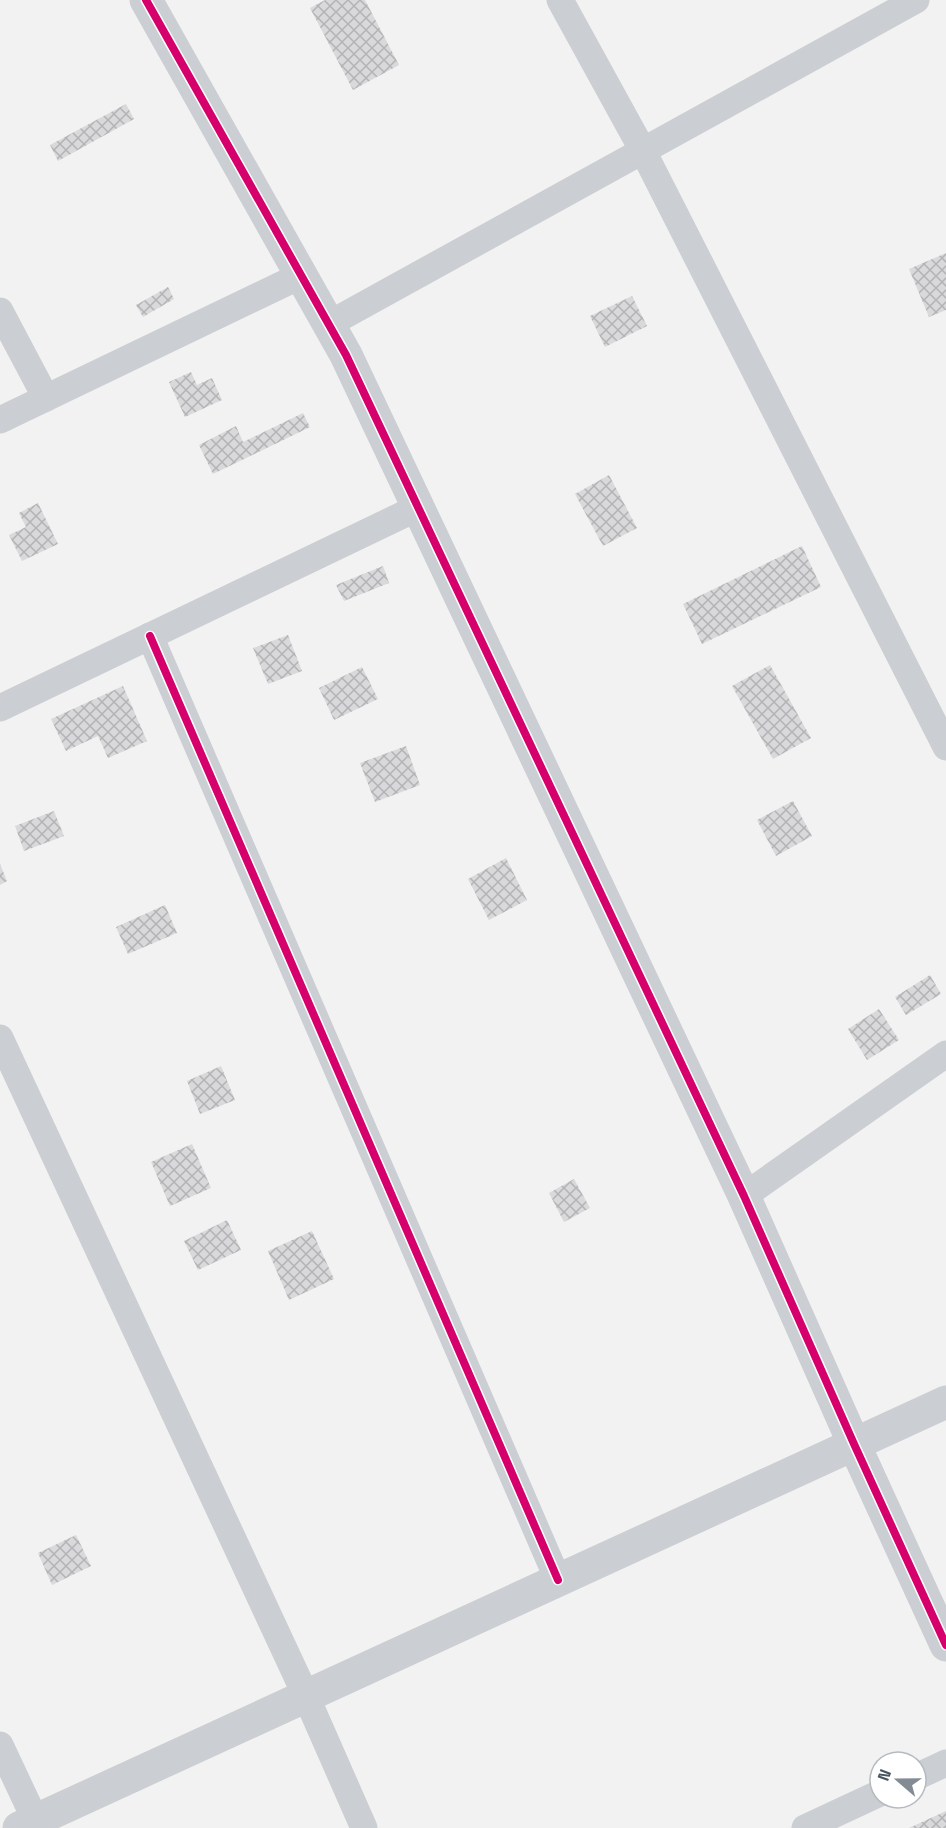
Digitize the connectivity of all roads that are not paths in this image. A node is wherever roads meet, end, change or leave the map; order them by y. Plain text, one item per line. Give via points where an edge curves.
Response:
1 (146, 0) edge
2 (560, 0) edge
3 (910, 2) edge
4 (644, 150) junction
5 (302, 276) junction
6 (0, 310) edge
7 (329, 324) junction
8 (46, 398) junction
9 (0, 420) edge
10 (417, 508) junction
11 (150, 636) junction
12 (0, 708) edge
13 (946, 747) edge
14 (0, 1038) edge
15 (946, 1054) edge
16 (744, 1196) junction
17 (946, 1402) edge
18 (854, 1444) junction
19 (558, 1580) junction
20 (946, 1645) edge
21 (306, 1696) junction
22 (0, 1745) edge
23 (946, 1763) edge
24 (928, 1771) edge
25 (868, 1799) edge
26 (31, 1825) edge
27 (364, 1828) edge
28 (805, 1828) edge

1 - 5 street
2 - 4 street
3 - 4 street
4 - 7 street
4 - 13 street
5 - 7 street
5 - 8 street
6 - 8 street
7 - 10 street
8 - 9 street
10 - 11 street
10 - 16 street
11 - 12 street
11 - 19 street
14 - 21 street
15 - 16 street
16 - 18 street
17 - 18 street
18 - 19 street
18 - 20 street
19 - 21 street
21 - 26 street
21 - 27 street
22 - 26 street
23 - 24 street
25 - 28 street

